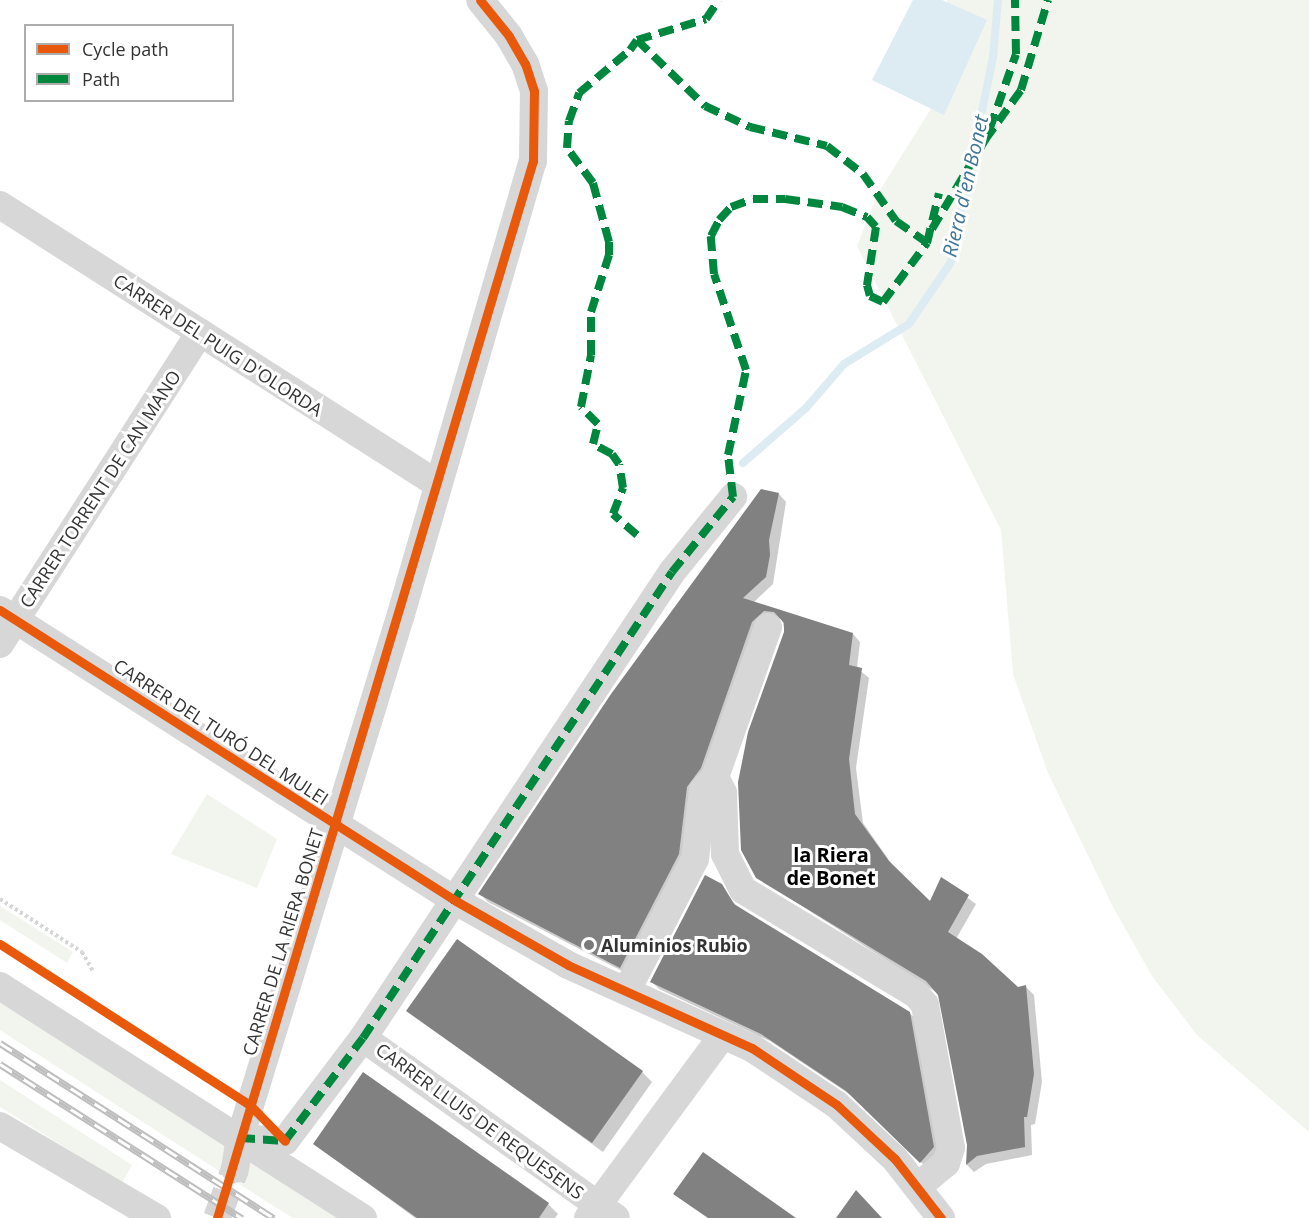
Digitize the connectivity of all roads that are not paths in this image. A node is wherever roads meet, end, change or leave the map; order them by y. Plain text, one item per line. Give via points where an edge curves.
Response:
1 (480, 0) edge
2 (0, 205) edge
3 (200, 333) junction
4 (436, 483) junction
5 (733, 497) dead end
6 (8, 615) edge
7 (768, 627) dead end
8 (0, 644) edge
9 (715, 777) junction
10 (336, 826) junction
11 (456, 900) junction
12 (0, 986) edge
13 (627, 990) junction
14 (723, 1035) junction
15 (363, 1038) junction
16 (0, 1126) edge
17 (240, 1138) junction
18 (235, 1169) tunnel mouth
19 (919, 1186) junction
20 (600, 1214) edge
21 (157, 1218) edge
22 (363, 1218) edge
23 (941, 1218) edge

1 - 4 street, CARRER DE LA RIERA BONET via 525,64 534,91 533,161
2 - 3 street, CARRER DEL PUIG D'OLORDA
3 - 4 street, CARRER DEL PUIG D'OLORDA
3 - 6 street, CARRER TORRENT DE CAN MANO
4 - 10 street, CARRER DE LA RIERA BONET
5 - 11 street via 672,572
6 - 8 street, CARRER TORRENT DE CAN MANO
6 - 10 street, CARRER DEL TURÓ DEL MULEI
7 - 9 street
9 - 13 street via 704,790 695,859
9 - 19 street via 723,793 725,854 743,890 917,995 925,1005 951,1148 946,1163
10 - 11 street, CARRER DEL TURÓ DEL MULEI
10 - 17 street, CARRER DE LA RIERA BONET
11 - 13 street, CARRER DEL TURÓ DEL MULEI via 568,965
11 - 15 street
12 - 17 street
13 - 14 street, CARRER DEL TURÓ DEL MULEI
14 - 19 street, CARRER DEL TURÓ DEL MULEI via 752,1048 837,1105
14 - 20 street
15 - 17 street via 285,1141
15 - 20 street, CARRER LLUIS DE REQUESENS
16 - 21 street
17 - 18 street, CARRER DE LA RIERA BONET
17 - 22 street
19 - 23 street, CARRER DEL TURÓ DEL MULEI

